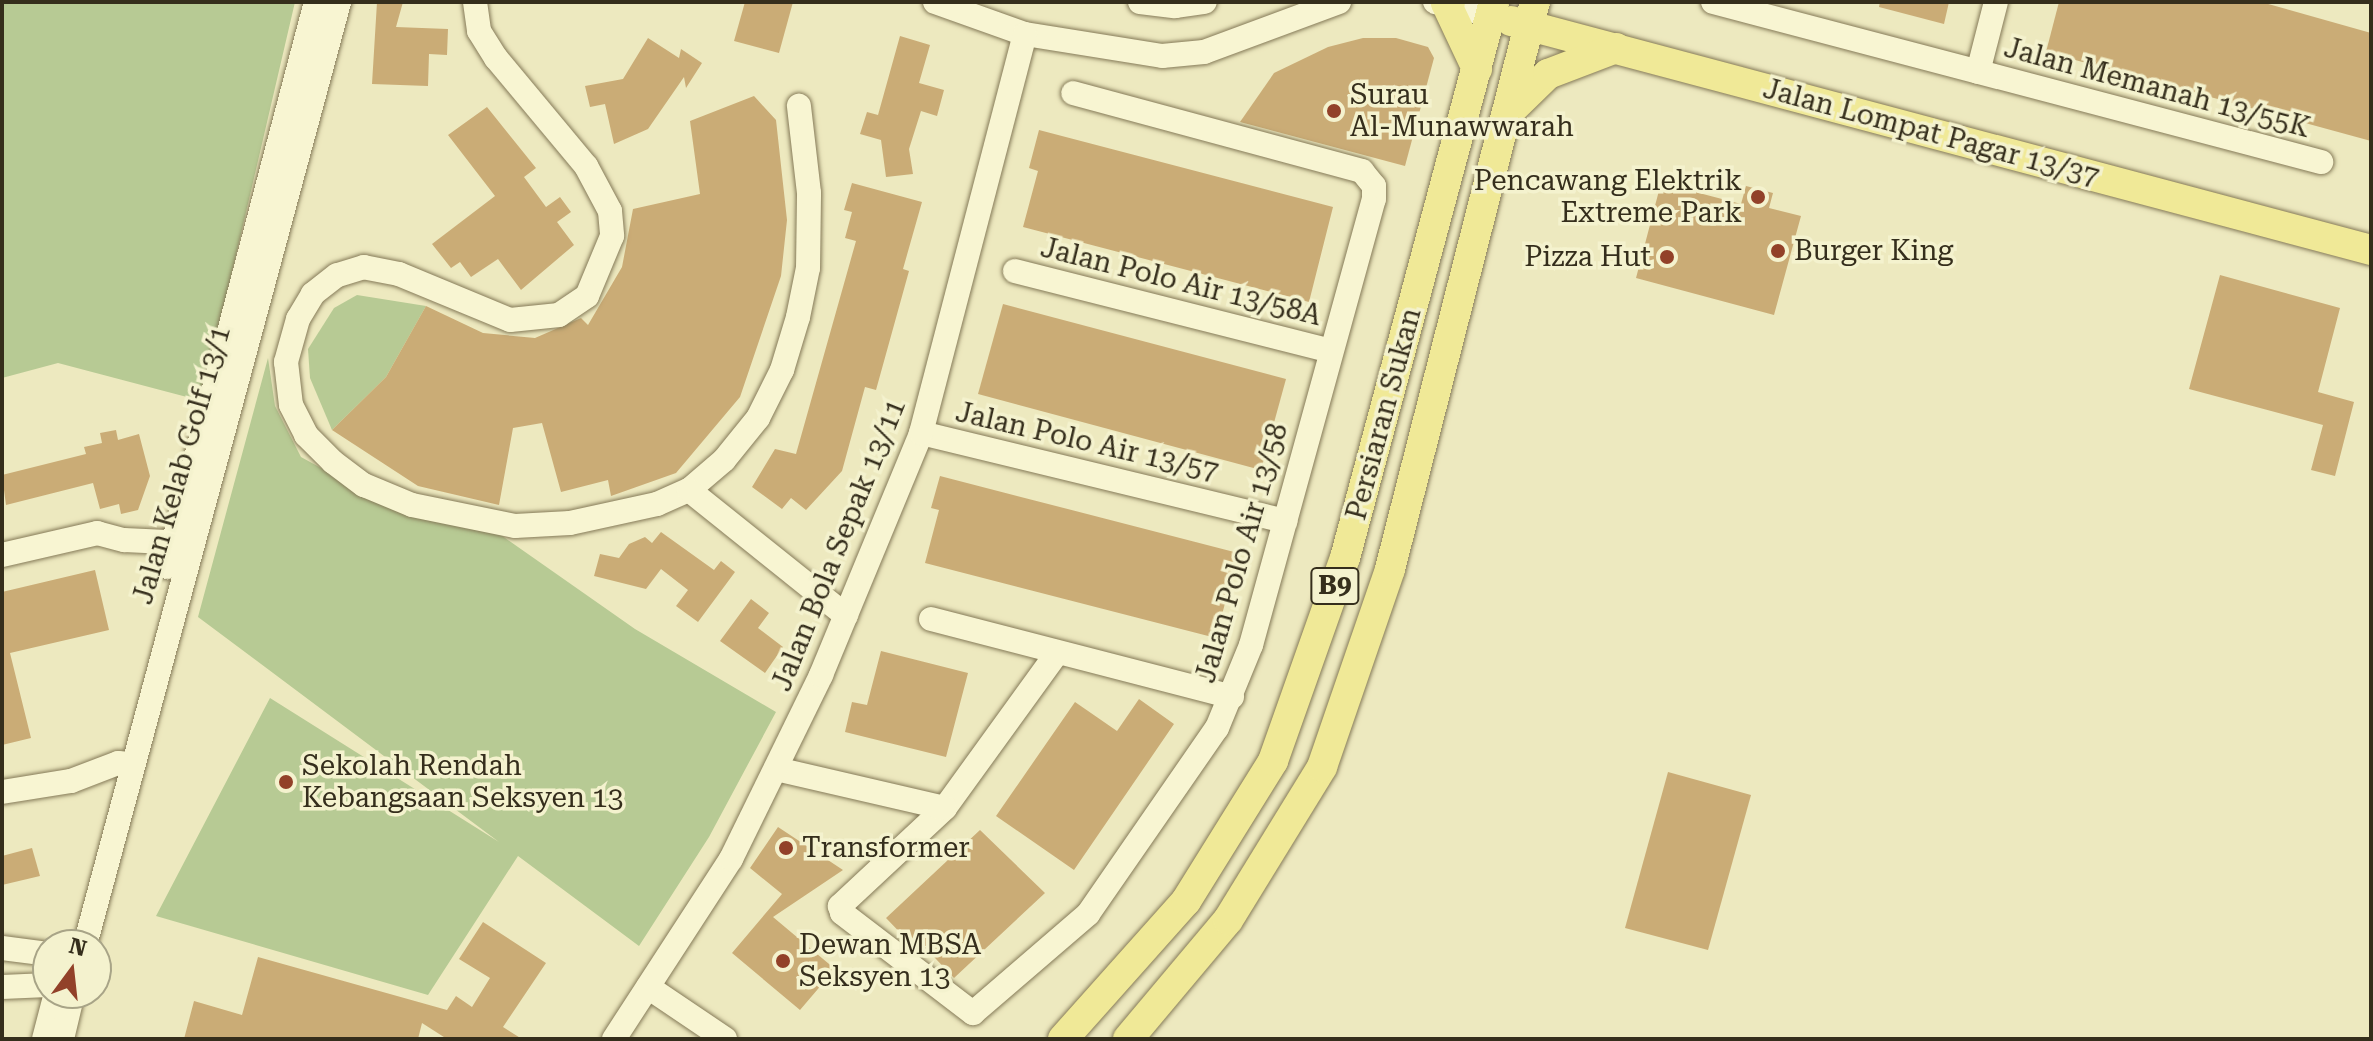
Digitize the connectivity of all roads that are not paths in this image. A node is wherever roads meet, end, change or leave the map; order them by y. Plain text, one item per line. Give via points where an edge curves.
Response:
1 (316, 2) edge
2 (339, 2) edge
3 (475, 2) edge
4 (935, 2) edge
5 (1140, 2) edge
6 (1205, 2) edge
7 (1339, 2) edge
8 (1443, 2) edge
9 (1713, 2) edge
10 (1996, 2) edge
11 (1492, 8) edge
12 (1532, 14) edge
13 (1025, 34) junction
14 (1616, 48) junction
15 (1477, 69) junction
16 (1978, 72) junction
17 (1073, 93) dead end
18 (799, 106) dead end
19 (1508, 113) junction
20 (2321, 162) dead end
21 (2337, 241) junction
22 (2371, 243) edge
23 (2371, 250) edge
24 (1015, 271) dead end
25 (1331, 351) junction
26 (921, 433) junction
27 (689, 490) junction
28 (1286, 521) junction
29 (182, 541) junction
30 (2, 555) edge
31 (846, 616) junction
32 (931, 619) dead end
33 (1057, 653) junction
34 (1232, 697) junction
35 (124, 763) junction
36 (776, 769) junction
37 (2, 792) edge
38 (945, 808) junction
39 (76, 929) edge
40 (88, 929) edge
41 (2, 948) edge
42 (32, 952) edge
43 (32, 986) edge
44 (2, 987) edge
45 (648, 987) junction
46 (52, 1009) edge
47 (69, 1009) edge
48 (44, 1039) edge
49 (62, 1039) edge
50 (614, 1039) edge
51 (725, 1039) edge
52 (1063, 1039) edge
53 (1128, 1039) edge

1 - 29 street
2 - 29 street, Jalan Kelab Golf 13/1
3 - 27 street via 479,31 518,89 586,166 610,211 612,236 605,262 587,296 559,315 521,320 479,310 399,274 364,267 337,275 313,294 298,319 286,362 291,405 306,435 364,485 464,518 515,526 570,523 614,517
4 - 13 street
5 - 6 street
7 - 13 street via 1204,52 1149,54
8 - 11 street
8 - 15 main road
9 - 16 street, Jalan Memanah 13/55K
10 - 16 street
11 - 12 main road, Jalan Lompat Pagar 13/37
11 - 15 main road, Persiaran Sukan / B9
12 - 14 main road, Jalan Lompat Pagar 13/37
12 - 19 main road, Persiaran Sukan / B9
13 - 26 street, Jalan Bola Sepak 13/11
14 - 19 main road via 1548,74
14 - 21 main road, Jalan Lompat Pagar 13/37
15 - 52 main road, Persiaran Sukan / B9 via 1345,558 1273,761 1186,901
16 - 20 street, Jalan Memanah 13/55K
17 - 25 street, Jalan Polo Air 13/58 via 1362,171 1374,186 1374,199
18 - 27 street via 809,193 808,268 798,317 782,370 758,418 724,460
19 - 53 main road, Persiaran Sukan / B9 via 1390,569 1322,767 1228,920
21 - 22 main road
21 - 23 main road, Jalan Lompat Pagar 13/37
24 - 25 street, Jalan Polo Air 13/58A
25 - 28 street, Jalan Polo Air 13/58
26 - 28 street, Jalan Polo Air 13/57
26 - 31 street, Jalan Bola Sepak 13/11
27 - 31 street
28 - 34 street, Jalan Polo Air 13/58
29 - 30 street via 124,540 97,533
29 - 35 street, Jalan Kelab Golf 13/1
31 - 36 street, Jalan Bola Sepak 13/11
32 - 33 street
33 - 34 street
33 - 38 street
34 - 38 street, Jalan Polo Air 13/58 via 1164,811 1088,914 973,1013 842,913 840,906
35 - 37 street via 71,781
35 - 39 street
35 - 40 street, Jalan Kelab Golf 13/1
36 - 38 street
36 - 45 street, Jalan Bola Sepak 13/11 via 731,859
41 - 42 street
43 - 44 street
45 - 50 street, Jalan Bola Sepak 13/11
45 - 51 street
46 - 48 street
47 - 49 street

